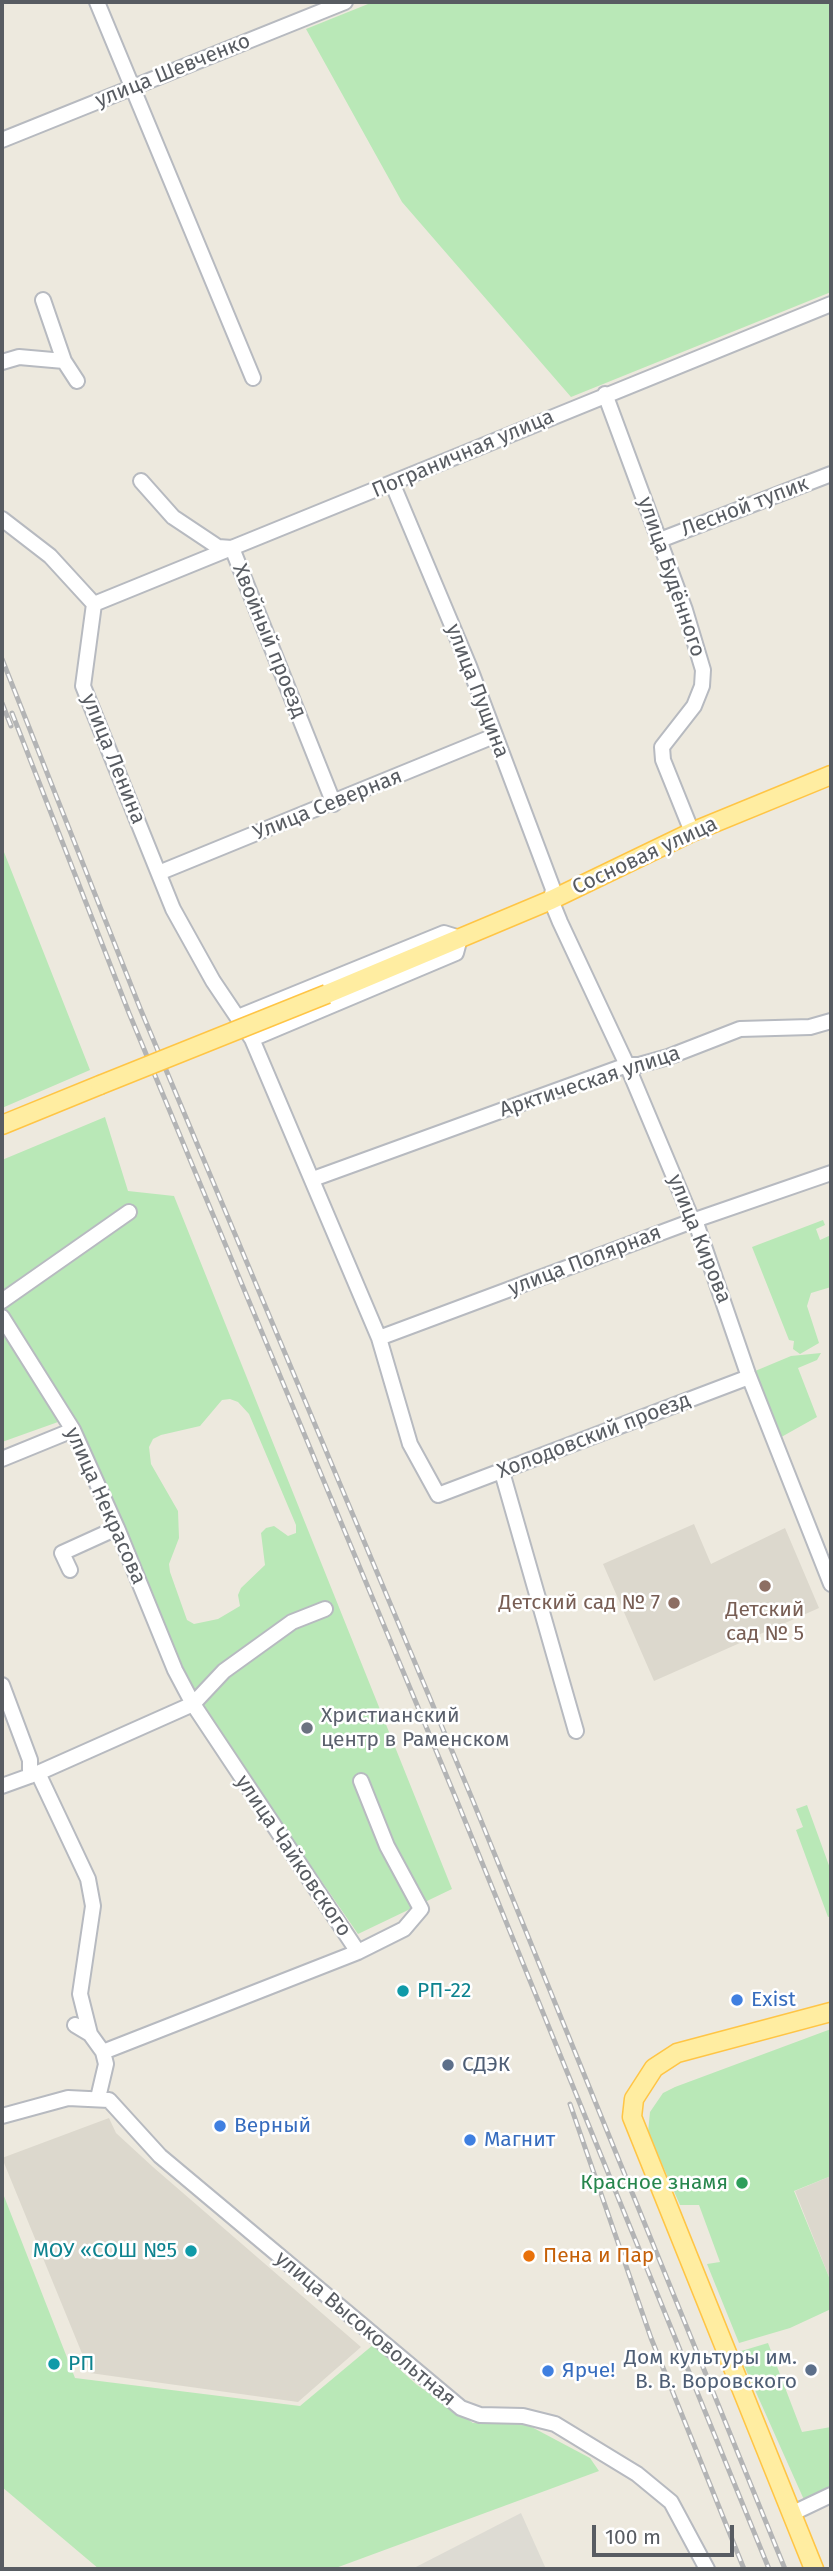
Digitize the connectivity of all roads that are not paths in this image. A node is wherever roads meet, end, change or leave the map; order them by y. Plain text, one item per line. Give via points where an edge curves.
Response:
1 (97, 2) edge
2 (345, 2) edge
3 (133, 87) junction
4 (2, 140) edge
5 (43, 300) dead end
6 (831, 304) edge
7 (64, 361) junction
8 (2, 362) edge
9 (253, 378) dead end
10 (77, 381) dead end
11 (605, 394) junction
12 (831, 474) edge
13 (141, 481) dead end
14 (393, 485) junction
15 (2, 519) edge
16 (660, 540) junction
17 (232, 548) junction
18 (94, 604) junction
19 (494, 736) junction
20 (831, 775) edge
21 (334, 804) junction
22 (692, 831) junction
23 (161, 872) junction
24 (551, 900) junction
25 (460, 939) junction
26 (238, 1017) junction
27 (831, 1021) edge
28 (252, 1039) junction
29 (627, 1065) junction
30 (2, 1125) edge
31 (831, 1173) edge
32 (313, 1179) junction
33 (129, 1212) dead end
34 (695, 1220) junction
35 (2, 1301) edge
36 (2, 1317) edge
37 (379, 1338) junction
38 (749, 1377) junction
39 (73, 1430) junction
40 (2, 1459) edge
41 (502, 1472) junction
42 (438, 1495) joint
43 (117, 1528) junction
44 (70, 1570) dead end
45 (831, 1584) edge
46 (325, 1609) dead end
47 (2, 1685) edge
48 (192, 1704) junction
49 (576, 1731) dead end
50 (34, 1774) junction
51 (361, 1781) dead end
52 (2, 1786) edge
53 (358, 1952) junction
54 (831, 2012) edge
55 (75, 2025) dead end
56 (90, 2034) junction
57 (103, 2052) junction
58 (98, 2098) junction
59 (2, 2116) edge
60 (831, 2496) edge
61 (791, 2514) junction
62 (707, 2569) edge
63 (814, 2569) edge

1 - 3 street
2 - 3 street, улица Шевченко
3 - 4 street, улица Шевченко
3 - 9 street
5 - 7 street
6 - 11 street, Пограничная улица
7 - 8 street via 19,357
7 - 10 street
11 - 14 street, Пограничная улица
11 - 16 street, улица Будённого
12 - 16 street, Лесной тупик
13 - 17 street, Хвойный проезд via 173,517 218,547
14 - 17 street, Пограничная улица
14 - 19 street, улица Пущина
15 - 18 street via 50,556
16 - 22 street, улица Будённого via 703,670 694,706 662,747 663,761
17 - 18 street, Пограничная улица
17 - 21 street, Хвойный проезд
18 - 23 street, улица Ленина via 83,687
19 - 21 street, Улица Северная
19 - 24 street, улица Пущина via 553,889
20 - 22 main road, Сосновая улица
21 - 23 street, Улица Северная
22 - 24 main road, Сосновая улица
23 - 26 street, улица Ленина via 173,909
24 - 25 main road, Сосновая улица
24 - 29 street, улица Кирова
25 - 26 street via 444,933
25 - 28 street via 456,953
25 - 30 main road, Сосновая улица, bridge
26 - 28 street, улица Ленина
27 - 29 street, Арктическая улица via 810,1027 740,1030 639,1065
28 - 32 street, улица Ленина
29 - 32 street, Арктическая улица
29 - 34 street, улица Кирова
31 - 34 street, улица Полярная
32 - 37 street, улица Ленина
33 - 35 street
34 - 37 street, улица Полярная
34 - 38 street, улица Кирова
36 - 39 street, улица Некрасова
37 - 42 street, улица Ленина via 410,1444
38 - 41 street, Холодовский проезд
38 - 45 street, улица Кирова
39 - 40 street
39 - 43 street, улица Некрасова
41 - 42 street, Холодовский проезд
41 - 49 street
43 - 44 street via 62,1553
43 - 48 street, улица Некрасова
46 - 48 street via 292,1622 224,1671
47 - 50 street
48 - 50 street
48 - 53 street, улица Чайковского
50 - 52 street
50 - 56 street via 88,1879 93,1906 80,1994
51 - 53 street via 387,1846 421,1909 404,1929
53 - 57 street, улица Чайковского
54 - 61 main road via 677,2053 654,2068 634,2099 632,2117
55 - 56 street
56 - 57 street
57 - 58 street via 106,2064
58 - 59 street via 68,2098
58 - 62 street, улица Высоковольтная via 109,2100 160,2156 461,2408 480,2415 523,2416 569,2431 637,2474 671,2502
60 - 61 street
61 - 63 main road

